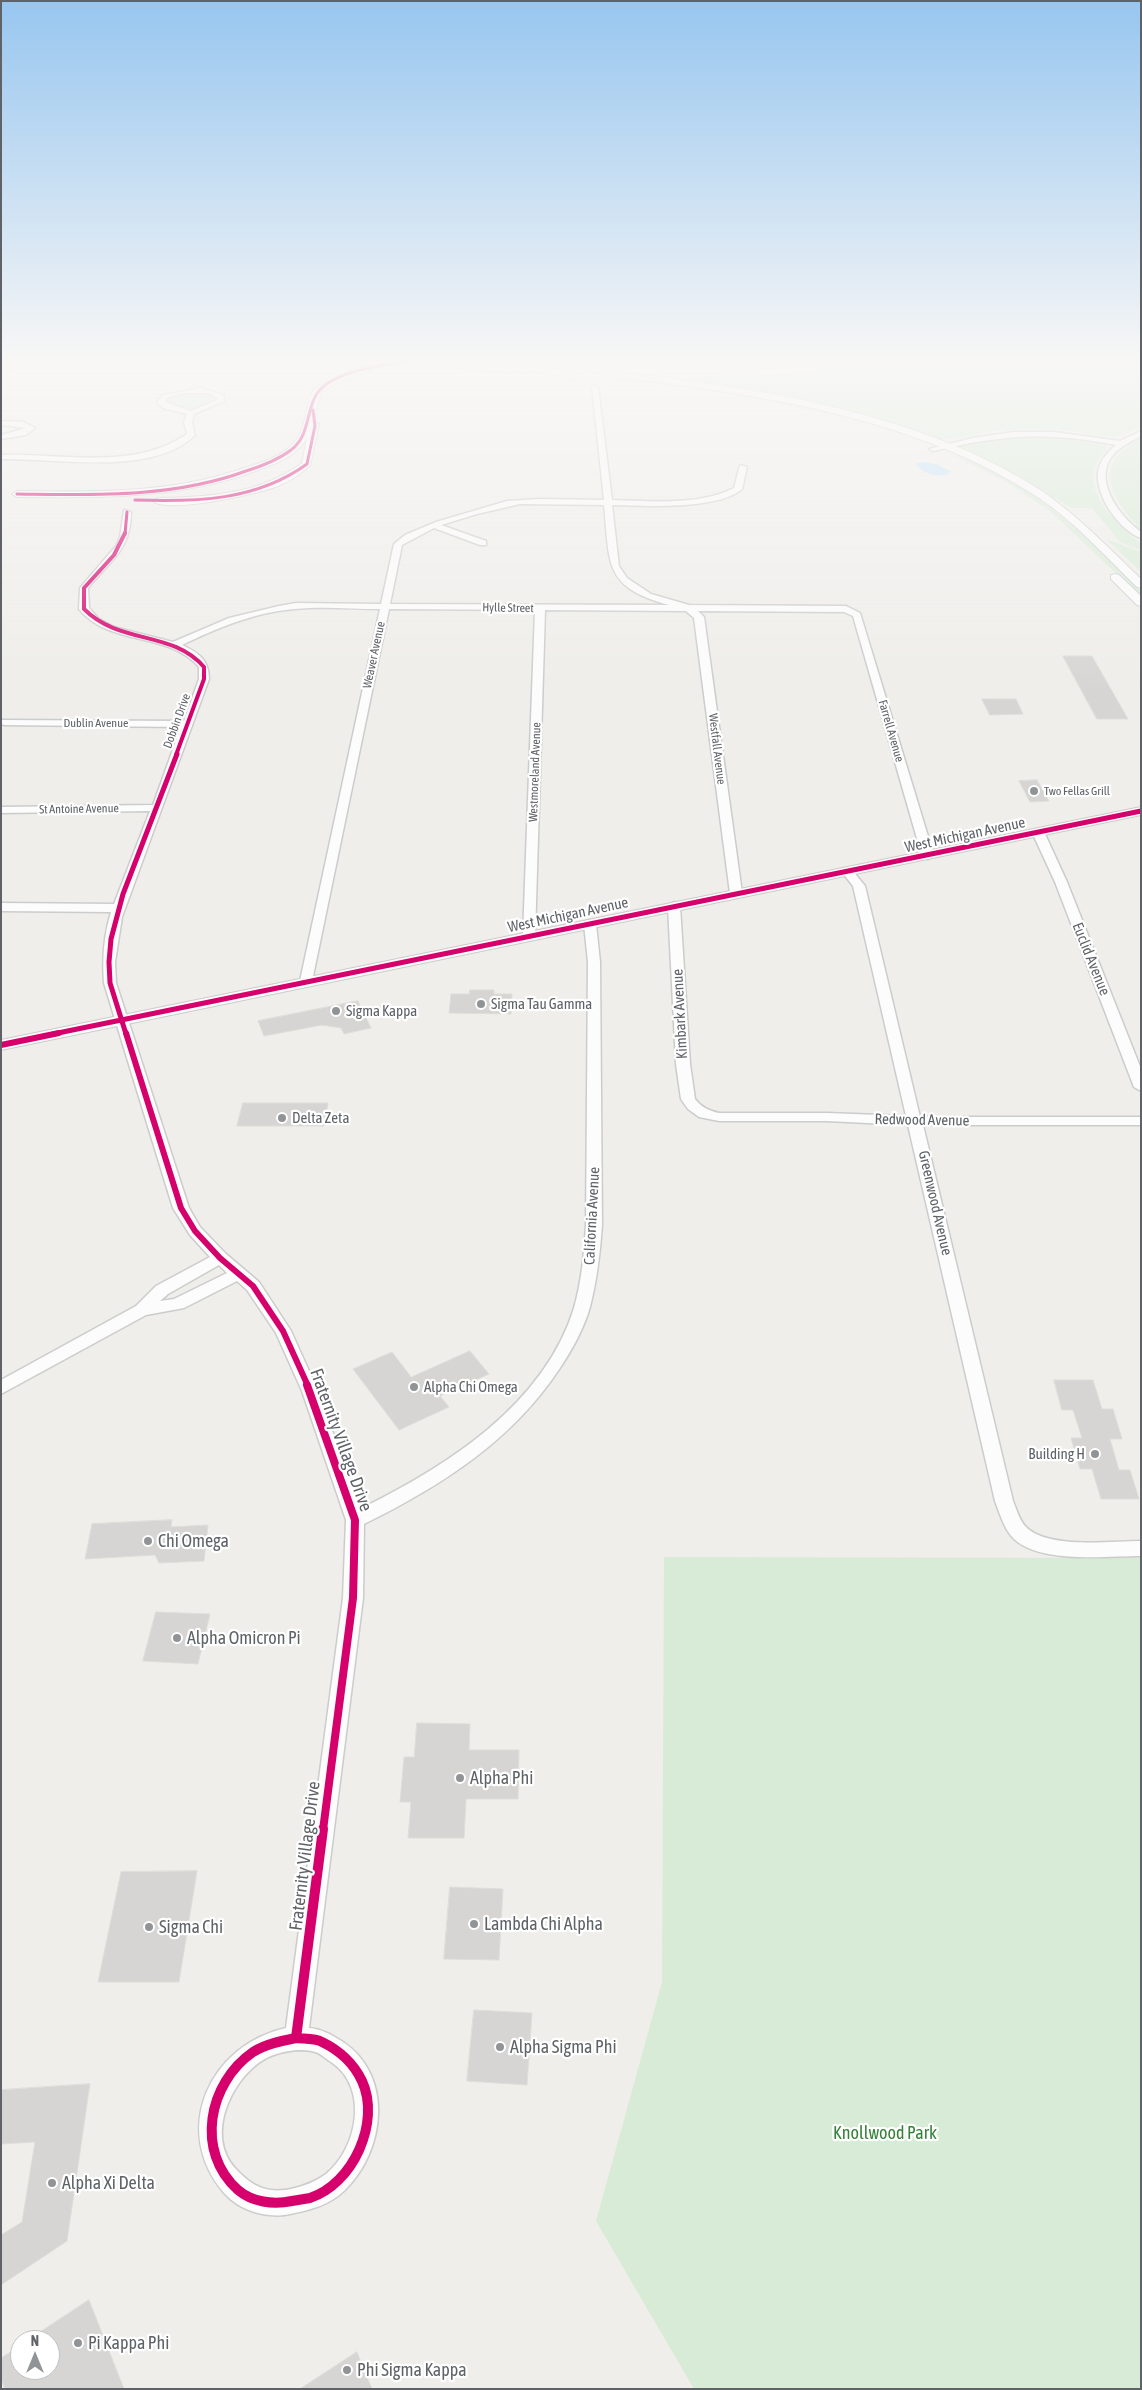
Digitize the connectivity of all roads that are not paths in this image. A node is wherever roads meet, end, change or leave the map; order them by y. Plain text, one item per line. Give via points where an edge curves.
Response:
1 (253, 470) edge
2 (300, 470) edge
3 (605, 470) edge
4 (742, 470) edge
5 (978, 470) edge
6 (995, 470) edge
7 (1103, 470) edge
8 (609, 502) junction
9 (127, 512) dead end
10 (1054, 518) dead end
11 (435, 526) junction
12 (1141, 536) edge
13 (483, 543) dead end
14 (1107, 569) dead end
15 (1141, 585) edge
16 (1141, 603) edge
17 (384, 607) junction
18 (540, 608) junction
19 (690, 609) junction
20 (850, 610) joint
21 (173, 646) junction
22 (4, 722) dead end
23 (188, 724) junction
24 (157, 808) junction
25 (1, 810) edge
26 (1141, 811) edge
27 (1038, 832) junction
28 (928, 856) junction
29 (848, 872) junction
30 (736, 893) junction
31 (674, 906) junction
32 (1, 907) edge
33 (119, 908) junction
34 (590, 924) junction
35 (530, 936) junction
36 (306, 981) junction
37 (120, 1019) junction
38 (1, 1045) edge
39 (1141, 1088) edge
40 (704, 1114) joint
41 (916, 1121) junction
42 (1141, 1121) edge
43 (220, 1258) junction
44 (238, 1274) junction
45 (142, 1310) junction
46 (1, 1388) edge
47 (355, 1520) junction
48 (1141, 1548) edge
49 (296, 2038) junction

1 - 2 street via 197,485 136,494 13,494 179,501 233,495 272,485
3 - 8 street
4 - 8 street, Weaver Avenue via 738,489 716,499
5 - 10 street
6 - 15 street via 1040,494 1083,529
7 - 12 street via 1101,480 1114,510 1130,529
8 - 11 street, Weaver Avenue via 510,503
8 - 19 street via 616,566 624,582 653,598
9 - 21 street, Dobbin Drive via 120,548 84,588 84,608 97,622
11 - 13 street
11 - 17 street, Weaver Avenue via 398,544
14 - 16 street
17 - 18 street, Hylle Street
17 - 21 street, Hylle Street via 296,606 267,610 218,624
17 - 36 street, Weaver Avenue
18 - 19 street, Hylle Street
18 - 35 street, Westmoreland Avenue
19 - 20 street, Hylle Street
19 - 30 street, Westfall Avenue via 700,617
20 - 28 street, Farrell Avenue via 857,615
21 - 23 street, Dobbin Drive via 191,655 204,667 204,679
22 - 23 street, Dublin Avenue
23 - 24 street, Dobbin Drive
24 - 25 street, St Antoine Avenue
24 - 33 street, Dobbin Drive
26 - 27 street, West Michigan Avenue
27 - 28 street, West Michigan Avenue
27 - 39 street, Euclid Avenue via 1061,882
28 - 29 street, West Michigan Avenue
29 - 30 street, West Michigan Avenue
29 - 41 street, Greenwood Avenue via 859,886
30 - 31 street, West Michigan Avenue
31 - 34 street, West Michigan Avenue
31 - 40 street, Kimbark Avenue via 686,1090 693,1106
32 - 33 street
33 - 37 street, Dobbin Drive via 107,966
34 - 35 street, West Michigan Avenue
34 - 47 street, California Avenue via 594,962 594,1225 592,1264 572,1331 536,1394 509,1422 452,1467 388,1505
35 - 36 street, West Michigan Avenue
36 - 37 street, West Michigan Avenue
37 - 38 street, West Michigan Avenue
37 - 43 street, Fraternity Village Drive via 181,1208 195,1231
40 - 41 street, Redwood Avenue via 719,1117
41 - 42 street, Redwood Avenue
41 - 48 street, Greenwood Avenue via 1004,1501 1013,1524 1034,1543
43 - 44 street, Fraternity Village Drive
43 - 45 street via 162,1290
44 - 45 street via 178,1304
44 - 47 street, Fraternity Village Drive via 253,1286 283,1331 310,1391
45 - 46 street
47 - 49 street, Fraternity Village Drive via 353,1598
49 - 49 street via 271,2043 248,2056 215,2101 210,2128 213,2155 225,2178 245,2196 269,2204 296,2203 322,2192 345,2174 361,2150 368,2122 368,2095 359,2071 342,2053 321,2041

